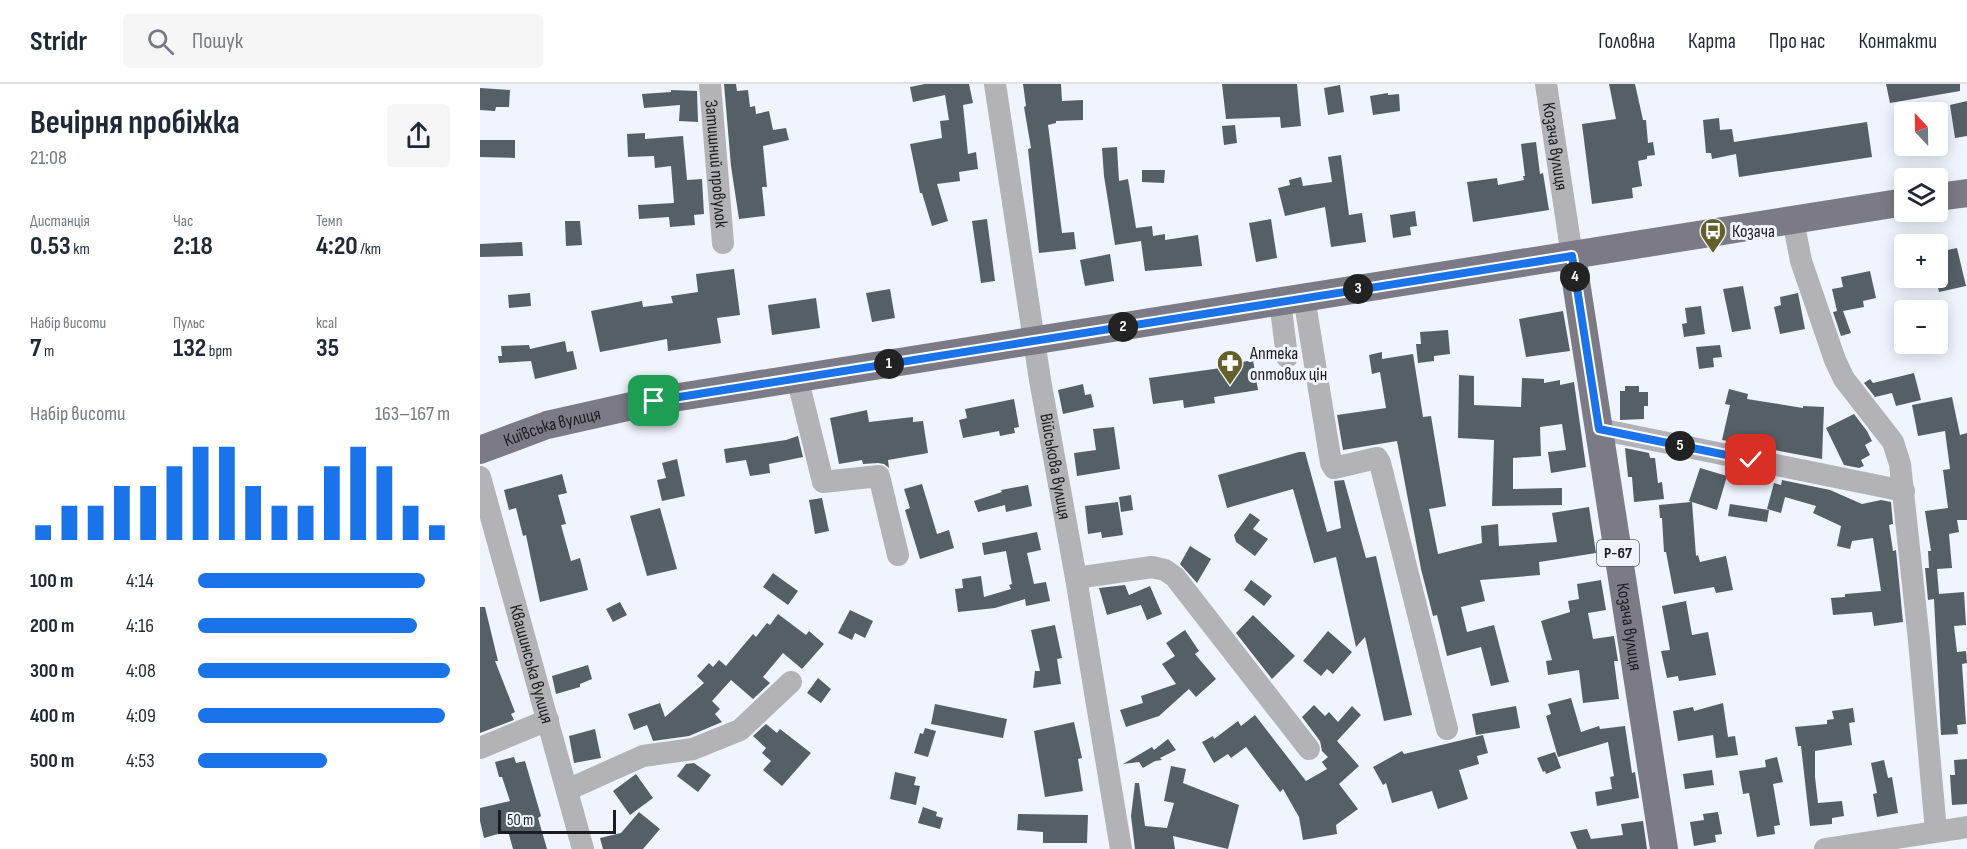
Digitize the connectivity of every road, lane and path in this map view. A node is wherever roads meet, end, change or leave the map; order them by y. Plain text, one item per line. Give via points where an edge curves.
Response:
1 (710, 84) edge
2 (995, 84) edge
3 (1546, 84) edge
4 (1967, 193) edge
5 (1948, 196) edge
6 (1894, 204) edge
7 (1792, 220) junction
8 (723, 243) dead end
9 (1572, 256) junction
10 (1292, 299) junction
11 (1034, 342) junction
12 (1287, 357) dead end
13 (798, 377) junction
14 (1599, 429) junction
15 (480, 450) edge
16 (480, 477) edge
17 (1904, 491) junction
18 (898, 555) dead end
19 (1076, 578) junction
20 (790, 682) dead end
21 (548, 720) junction
22 (1447, 729) dead end
23 (480, 748) edge
24 (1309, 749) dead end
25 (567, 790) junction
26 (1967, 827) edge
27 (1936, 831) junction
28 (583, 849) edge
29 (1121, 849) edge
30 (1664, 849) edge
31 (1825, 849) edge

1 - 8 street, Затишний провулок
2 - 11 street, Військова вулиця
3 - 9 street, Козача вулиця
4 - 5 main road
6 - 7 main road, Київська вулиця
7 - 9 main road, Київська вулиця
7 - 17 street via 1835,360 1844,379 1893,442
9 - 10 main road, Київська вулиця
9 - 14 main road, Козача вулиця / Р-67
10 - 11 main road, Київська вулиця
10 - 12 street
10 - 22 street via 1331,463 1334,468 1377,458 1380,463
11 - 13 main road, Київська вулиця
11 - 19 street, Військова вулиця
13 - 15 main road, Київська вулиця via 568,420
13 - 18 street via 823,482 879,476
14 - 17 street
14 - 30 main road, Козача вулиця / Р-67
16 - 21 street, Квашинська вулиця
17 - 27 street
19 - 24 street via 1152,567 1165,570
19 - 29 street, Військова вулиця
20 - 25 street via 740,730 693,749 643,756
21 - 23 street
21 - 25 street, Квашинська вулиця
25 - 28 street, Квашинська вулиця
26 - 27 street
27 - 31 street

